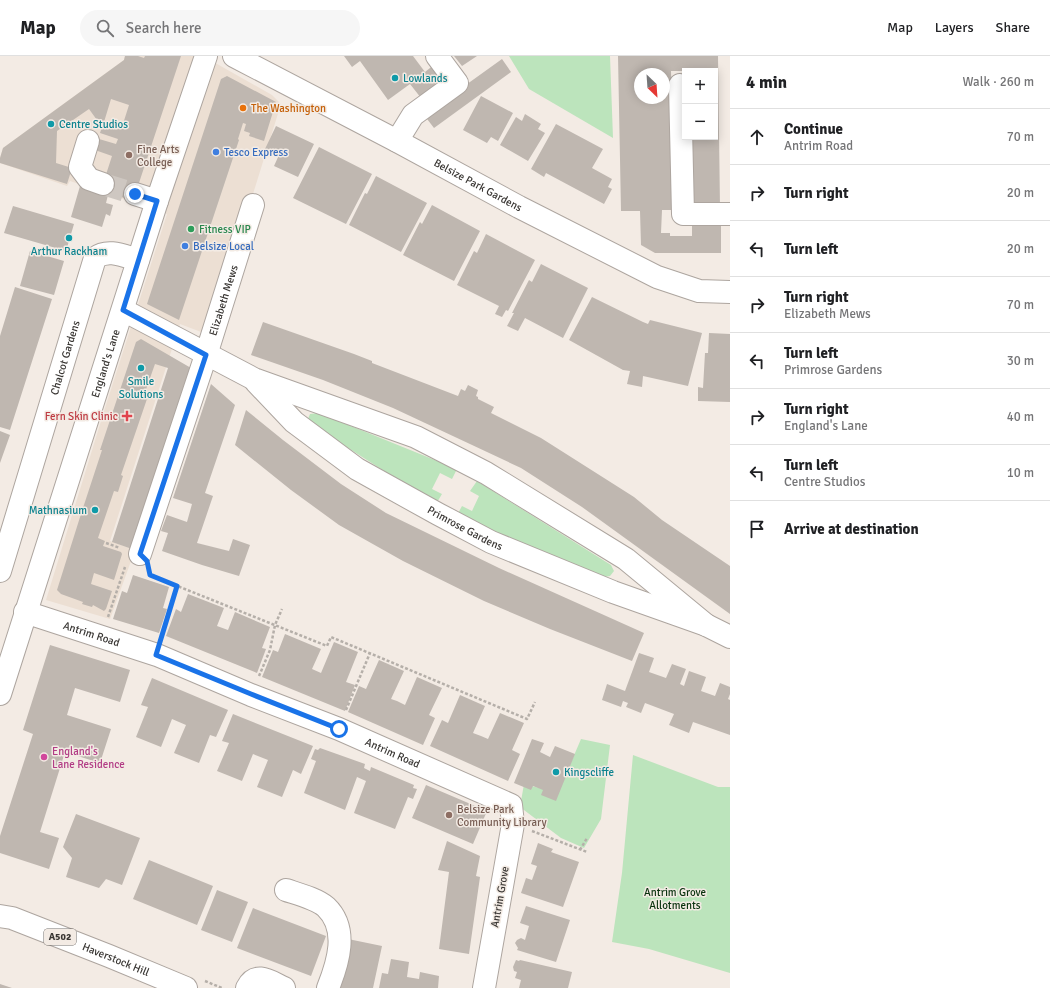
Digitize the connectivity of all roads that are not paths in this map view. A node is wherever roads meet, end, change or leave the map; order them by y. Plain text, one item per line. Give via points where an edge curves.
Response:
1 (206, 56) edge
2 (236, 56) edge
3 (437, 56) edge
4 (680, 85) dead end
5 (88, 141) dead end
6 (397, 141) junction
7 (103, 184) tunnel mouth
8 (135, 194) tunnel mouth
9 (157, 201) junction
10 (253, 205) dead end
11 (730, 214) edge
12 (138, 260) junction
13 (730, 292) edge
14 (123, 310) junction
15 (206, 355) junction
16 (254, 380) junction
17 (130, 557) road end
18 (0, 571) edge
19 (26, 612) junction
20 (706, 625) junction
21 (730, 637) edge
22 (6, 651) edge
23 (0, 694) edge
24 (512, 815) joint
25 (286, 890) dead end
26 (0, 916) edge
27 (155, 982) edge
28 (186, 988) edge
29 (247, 988) edge
30 (284, 988) edge
31 (328, 988) edge
32 (484, 988) edge

1 - 9 street, England's Lane
2 - 6 street, Belsize Park Gardens
3 - 6 street via 457,82 413,115
4 - 11 street via 683,214
5 - 7 street via 80,167 89,179
6 - 13 street, Belsize Park Gardens via 657,277 699,291
8 - 9 street
9 - 12 street, England's Lane
10 - 15 street, Elizabeth Mews
12 - 14 street, England's Lane
12 - 18 street, Chalcot Gardens via 108,252 101,253 95,258
14 - 15 street, Primrose Gardens
14 - 19 street, England's Lane
15 - 16 street, Primrose Gardens
15 - 17 street, Elizabeth Mews
16 - 20 street, Primrose Gardens via 416,437 486,473 626,559
16 - 20 street, Primrose Gardens via 294,422 357,469 438,514 492,542 613,592
19 - 22 street, England's Lane
19 - 24 street, Antrim Road via 156,655 339,729
20 - 21 street, Primrose Gardens
22 - 23 street, England's Lane
24 - 32 street, Antrim Grove
25 - 31 street via 326,907 337,923 340,954
26 - 27 street, Haverstock Hill / A502 via 12,918 109,956
27 - 28 street, Haverstock Hill / A502
29 - 30 street via 251,981 263,978

